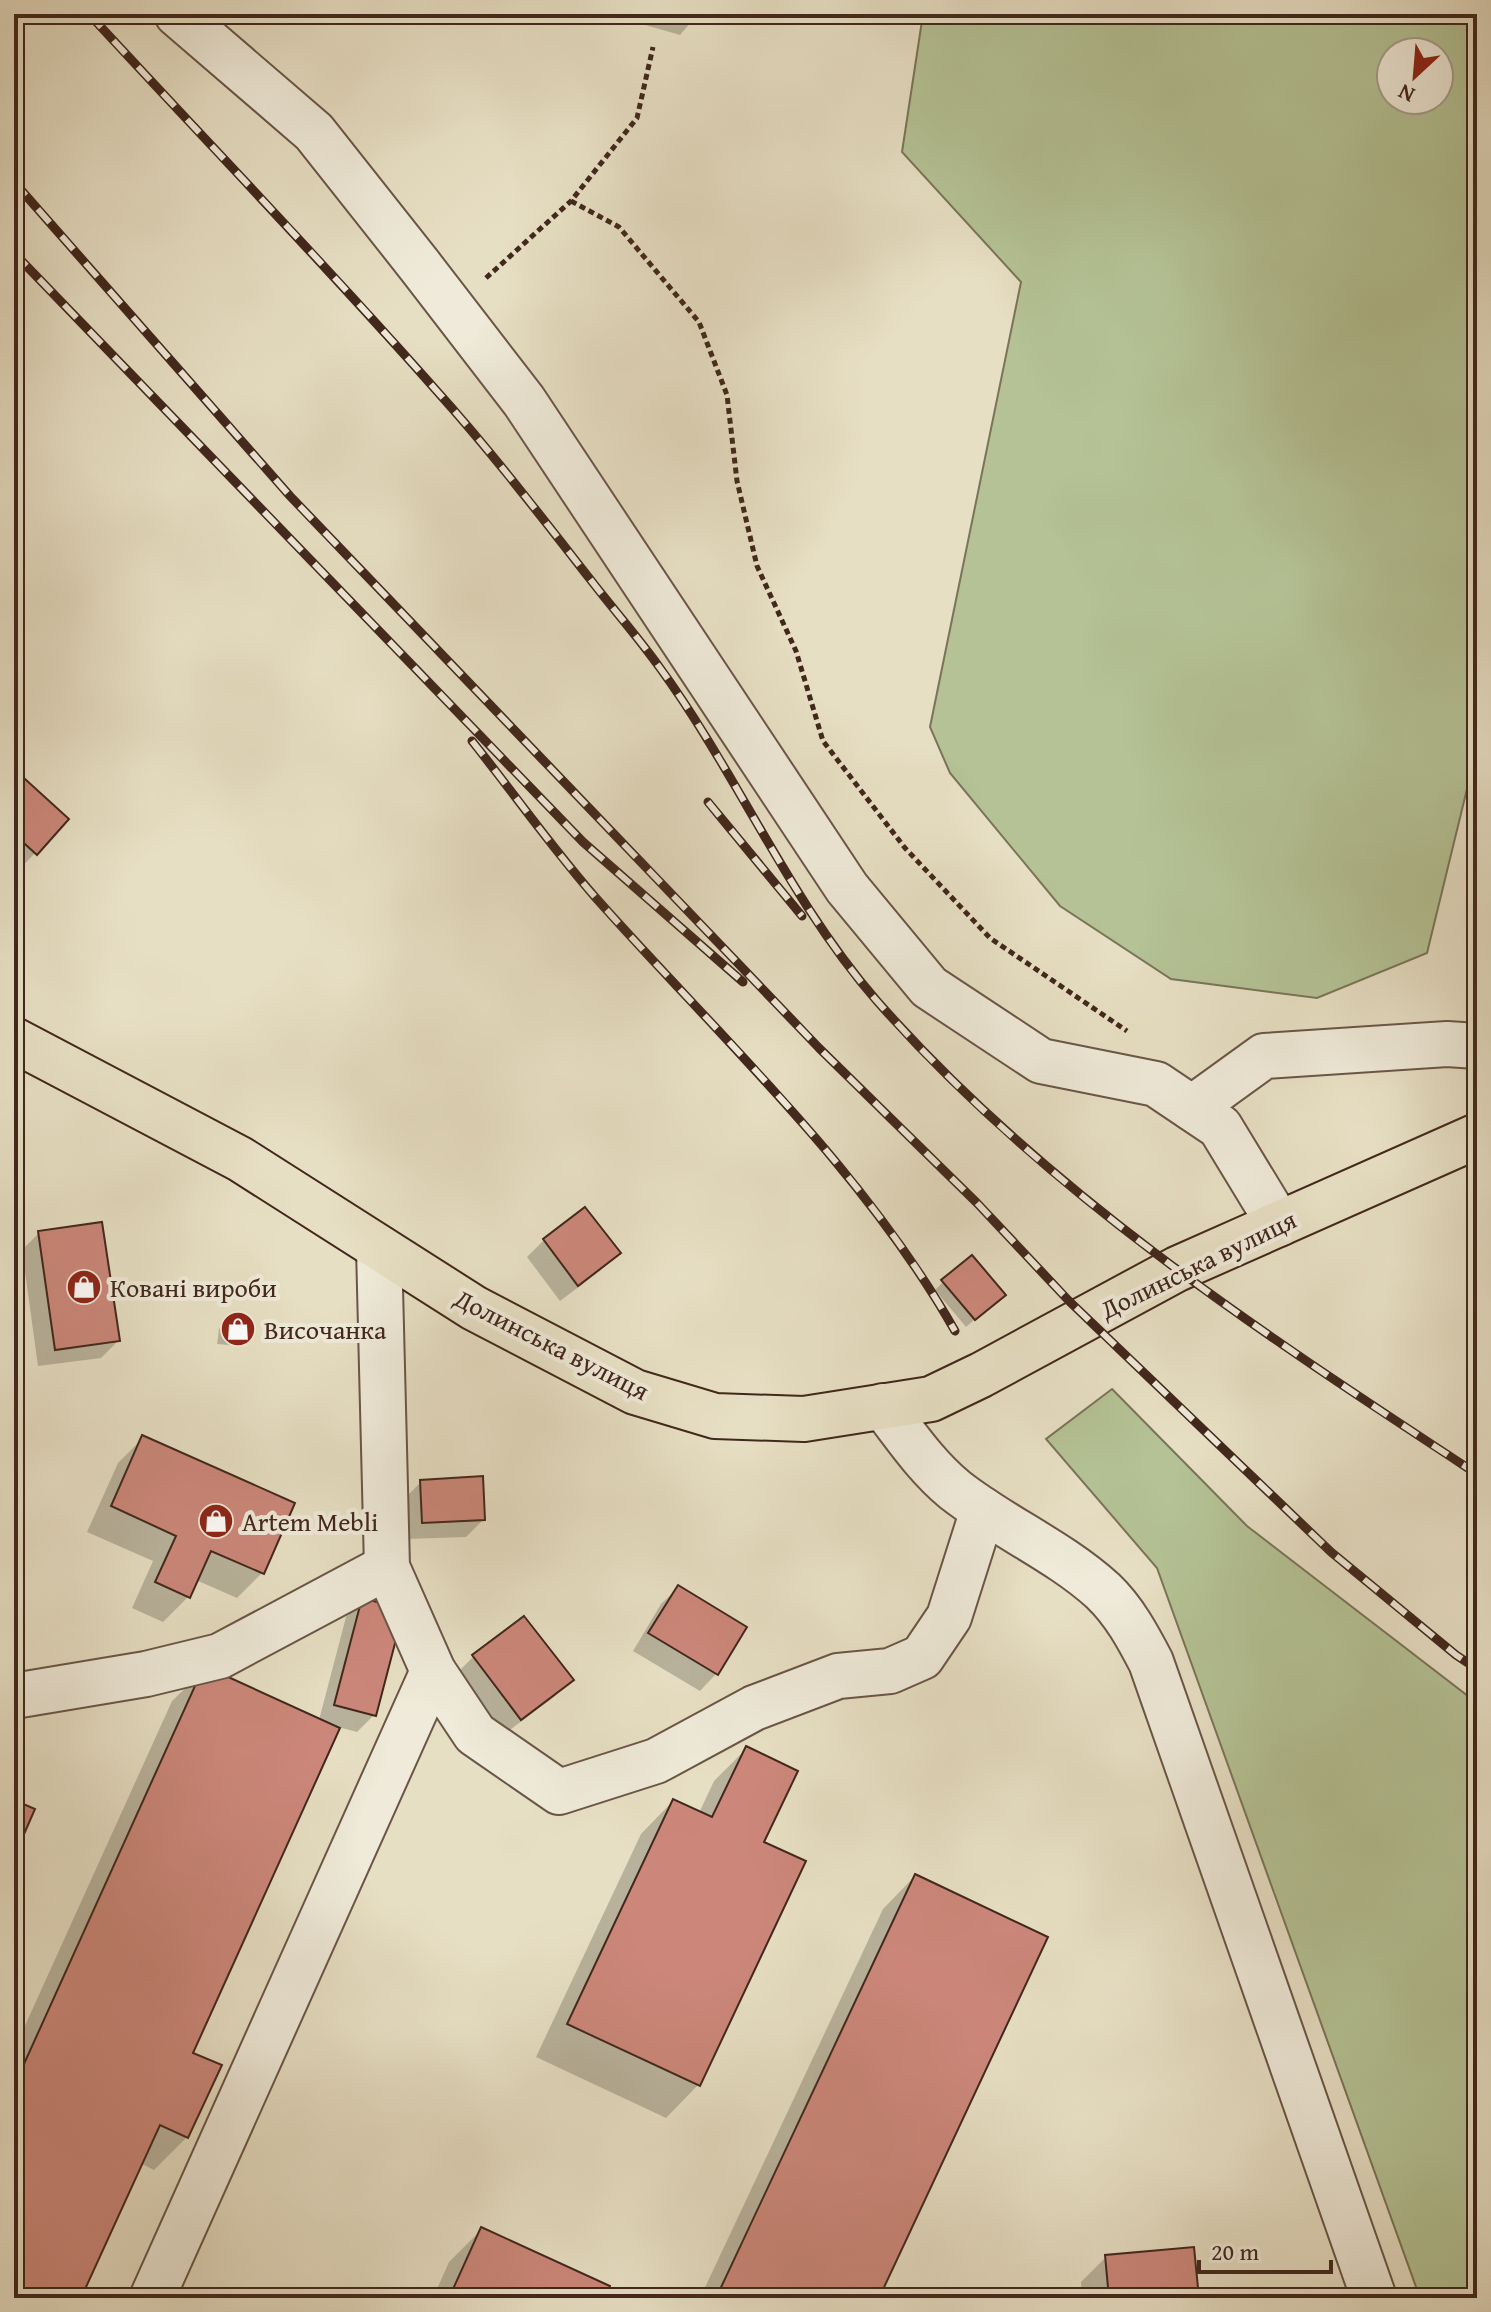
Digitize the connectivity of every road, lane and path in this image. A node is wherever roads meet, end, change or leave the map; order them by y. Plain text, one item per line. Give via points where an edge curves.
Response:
1 (177, 14) edge
2 (653, 47) dead end
3 (571, 201) junction
4 (453, 309) junction
5 (1137, 1038) dead end
6 (14, 1040) edge
7 (1477, 1046) edge
8 (1192, 1108) junction
9 (1477, 1136) edge
10 (1279, 1224) junction
11 (379, 1248) junction
12 (883, 1406) junction
13 (983, 1510) junction
14 (387, 1567) junction
15 (433, 1671) junction
16 (14, 1696) edge
17 (152, 2298) edge
18 (1374, 2298) edge

1 - 4 street via 314,132
2 - 3 path via 637,118
3 - 4 path
3 - 5 path via 619,227 699,322 727,395 737,481 757,566 796,651 823,741 905,848 990,938
4 - 8 street via 524,401 847,888 929,987 1041,1061 1156,1084
6 - 11 main road, Долинська вулиця via 240,1159
7 - 8 street via 1264,1056
8 - 10 street via 1220,1127
9 - 10 main road, Долинська вулиця
10 - 12 main road, Долинська вулиця via 1177,1269 931,1399
11 - 12 main road, Долинська вулиця via 474,1308 635,1392 715,1416 804,1419
11 - 14 street
12 - 13 street via 926,1464
13 - 15 street via 949,1617 922,1657 890,1671 838,1676 754,1708 656,1761 559,1792 475,1734
13 - 18 street via 1104,1592 1132,1626 1151,1662
14 - 15 street
14 - 16 street via 220,1656
15 - 17 street

